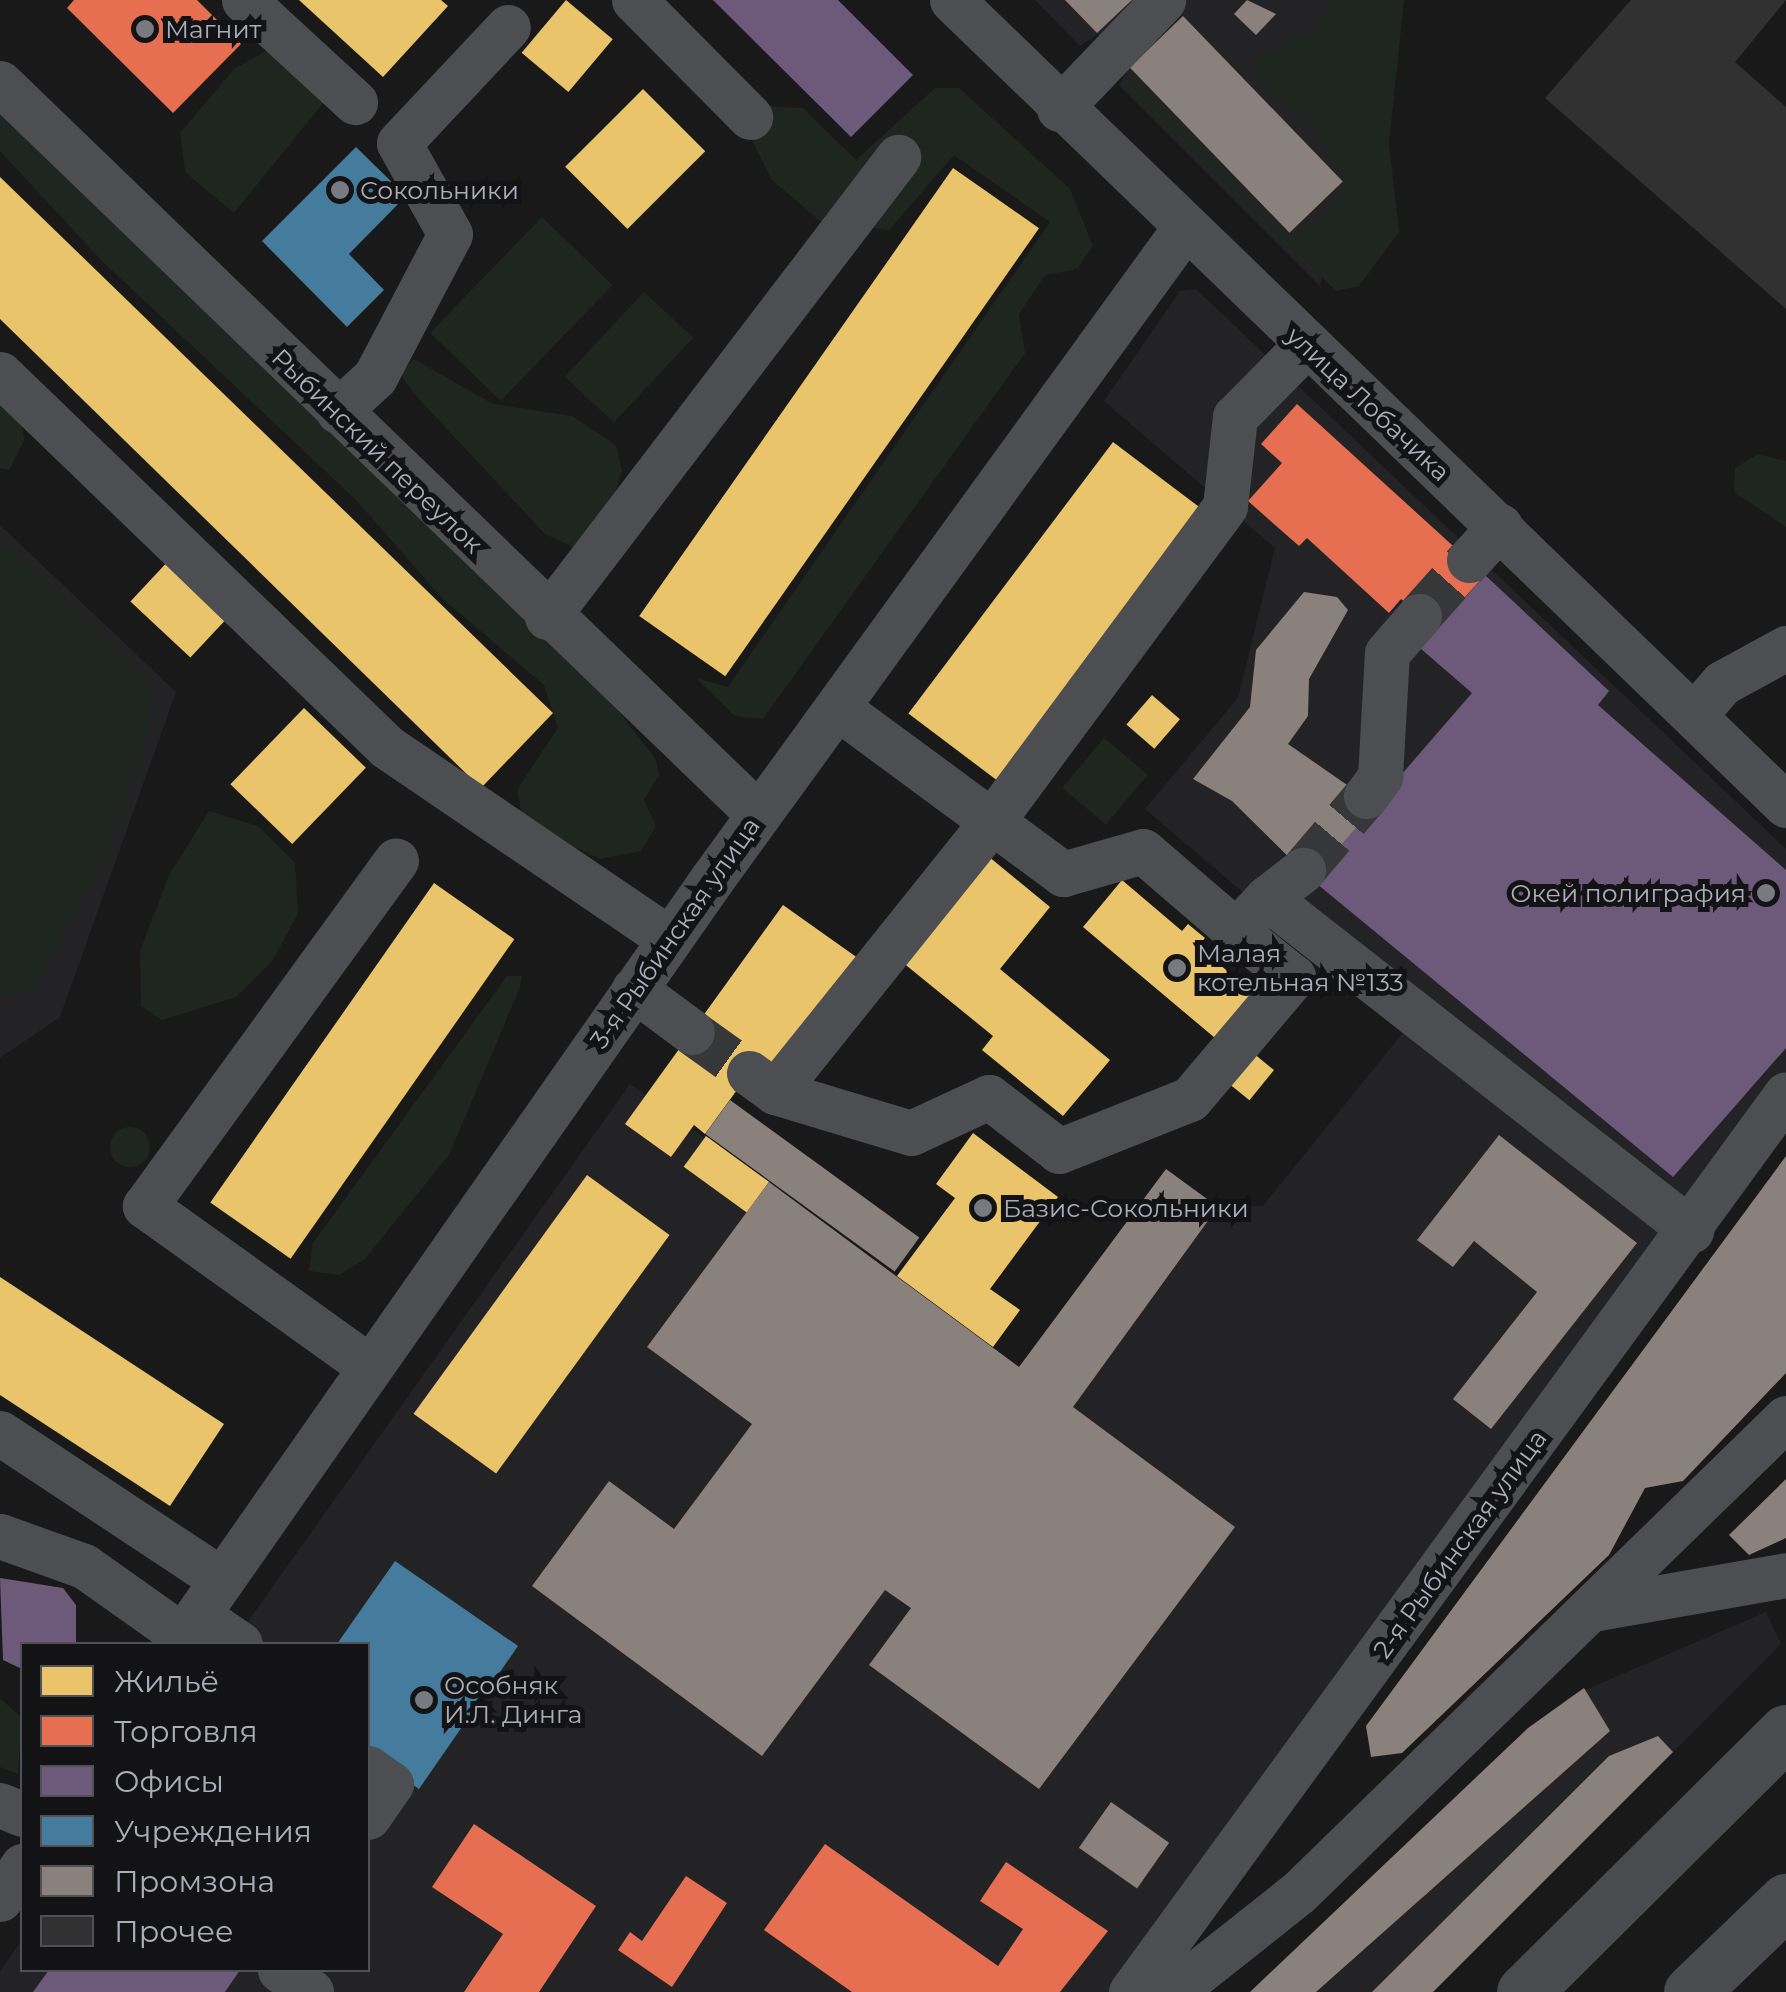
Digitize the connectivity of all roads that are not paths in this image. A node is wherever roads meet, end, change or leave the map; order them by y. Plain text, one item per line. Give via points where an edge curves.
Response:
1 (244, 0) edge
2 (634, 0) edge
3 (952, 0) edge
4 (1163, 0) edge
5 (508, 27) dead end
6 (0, 83) edge
7 (355, 102) dead end
8 (1059, 108) junction
9 (750, 117) dead end
10 (898, 157) dead end
11 (1183, 230) junction
12 (1305, 346) junction
13 (0, 374) edge
14 (338, 412) junction
15 (1500, 526) junction
16 (1468, 560) tunnel mouth
17 (1419, 616) tunnel mouth
18 (547, 617) junction
19 (1786, 648) edge
20 (838, 708) junction
21 (1696, 713) junction
22 (1366, 796) tunnel mouth
23 (1786, 805) edge
24 (758, 814) junction
25 (993, 820) junction
26 (396, 860) dead end
27 (1302, 870) tunnel mouth
28 (1267, 898) junction
29 (1236, 930) junction
30 (670, 939) junction
31 (634, 990) junction
32 (692, 1032) tunnel mouth
33 (1786, 1094) edge
34 (1691, 1230) junction
35 (370, 1368) junction
36 (1786, 1418) edge
37 (0, 1433) edge
38 (0, 1536) edge
39 (1786, 1575) edge
40 (1592, 1608) junction
41 (195, 1624) edge
42 (236, 1642) edge
43 (1786, 1732) edge
44 (370, 1769) edge
45 (370, 1814) edge
46 (1245, 1836) junction
47 (20, 1869) edge
48 (1298, 1893) junction
49 (0, 1898) edge
50 (1786, 1901) edge
51 (283, 1972) edge
52 (1187, 1985) edge
53 (312, 1992) edge
54 (1131, 1992) edge
55 (1524, 1992) edge
56 (1691, 1992) edge

1 - 7 street
2 - 9 street
3 - 8 street, улица Лобачика
4 - 8 street
5 - 14 street via 399,142 450,234 375,377
6 - 14 street, Рыбинский переулок
8 - 11 street, улица Лобачика
10 - 18 street
11 - 12 street, улица Лобачика
11 - 20 street, 3-я Рыбинская улица
12 - 15 street, улица Лобачика
12 - 25 street via 1234,417 1225,506
13 - 30 street via 387,747
14 - 18 street, Рыбинский переулок
15 - 16 street
15 - 21 street, улица Лобачика
17 - 22 street via 1387,653 1380,777
18 - 24 street, Рыбинский переулок
19 - 21 street via 1722,682
20 - 24 street, 3-я Рыбинская улица
20 - 25 street
21 - 23 street, улица Лобачика
24 - 30 street, 3-я Рыбинская улица
25 - 29 street via 1063,874 1143,852
25 - 29 street via 762,1082 911,1134 989,1097 1059,1151 1190,1099 1293,977
26 - 35 street via 145,1206
27 - 28 street
28 - 29 street
28 - 34 street via 1387,967
30 - 31 street, 3-я Рыбинская улица
31 - 32 street
31 - 35 street, 3-я Рыбинская улица
33 - 34 street, 2-я Рыбинская улица
34 - 46 street, 2-я Рыбинская улица
35 - 41 street, 3-я Рыбинская улица
36 - 40 street
37 - 41 street
38 - 41 street via 84,1566
39 - 40 street
40 - 48 street
41 - 42 street
43 - 55 main road
44 - 45 street via 391,1784
46 - 48 street via 1249,1886
46 - 54 street, 2-я Рыбинская улица
47 - 49 street
48 - 52 street
50 - 56 main road
51 - 53 street

